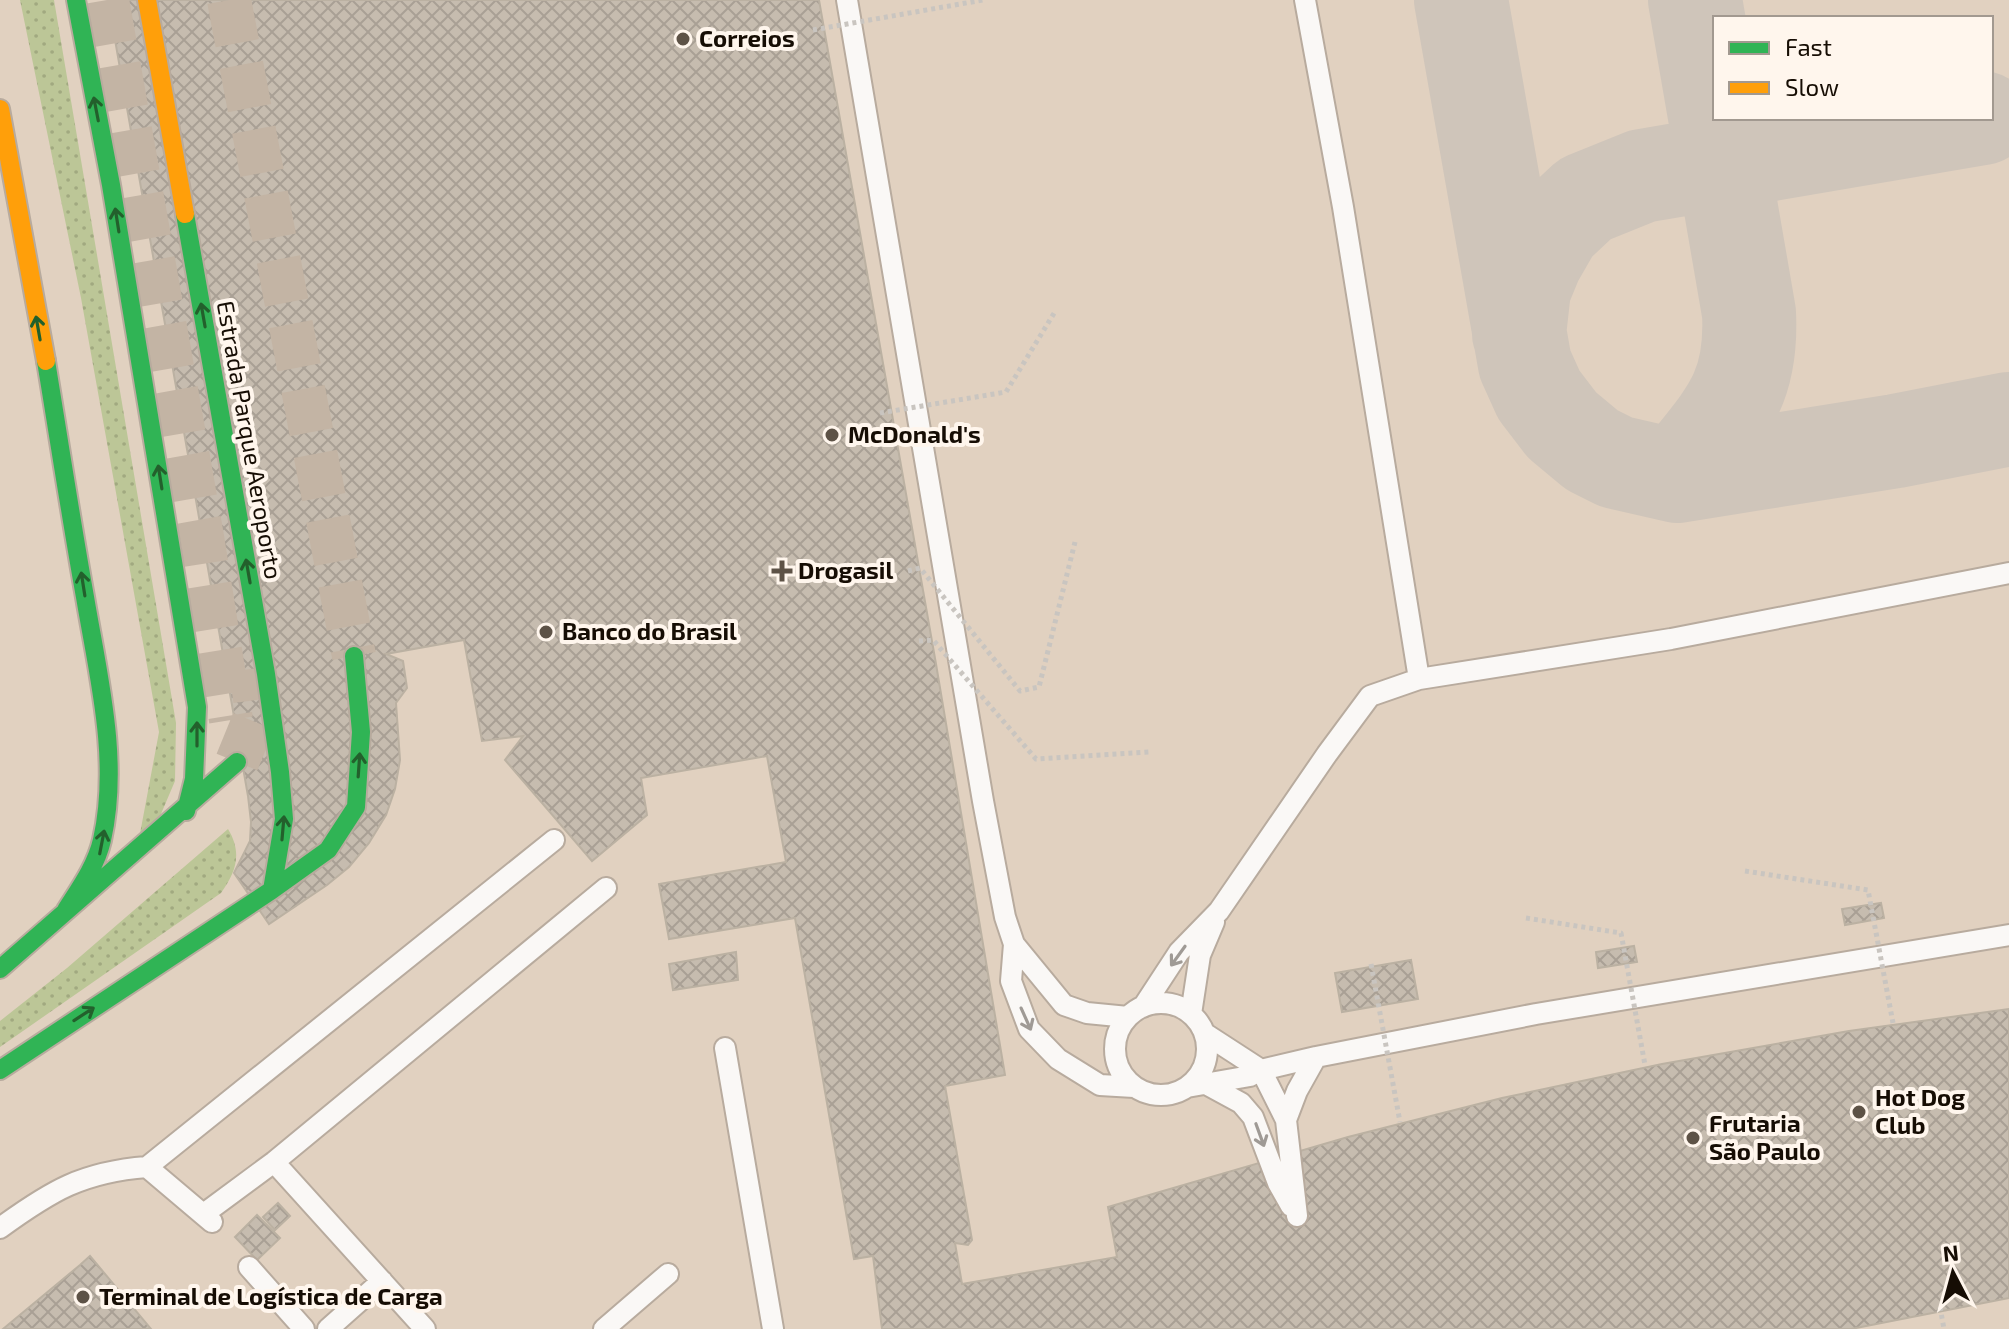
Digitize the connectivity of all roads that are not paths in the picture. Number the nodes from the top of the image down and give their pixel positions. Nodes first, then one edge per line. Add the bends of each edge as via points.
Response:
1 (76, 0) edge
2 (147, 0) edge
3 (847, 0) edge
4 (1305, 0) edge
5 (0, 109) edge
6 (10, 163) junction
7 (0, 183) edge
8 (2009, 573) edge
9 (354, 656) tunnel mouth
10 (1419, 679) junction
11 (237, 762) tunnel mouth
12 (186, 811) junction
13 (554, 840) dead end
14 (606, 888) dead end
15 (272, 890) junction
16 (66, 910) junction
17 (1219, 911) junction
18 (2009, 935) edge
19 (1014, 944) junction
20 (0, 969) edge
21 (1135, 1012) junction
22 (1191, 1014) junction
23 (1204, 1033) junction
24 (725, 1048) dead end
25 (1316, 1057) junction
26 (0, 1070) edge
27 (1261, 1070) junction
28 (1197, 1085) junction
29 (1134, 1087) junction
30 (1286, 1120) junction
31 (274, 1162) junction
32 (147, 1167) junction
33 (0, 1228) edge
34 (249, 1267) dead end
35 (668, 1274) dead end
36 (382, 1281) junction
37 (304, 1329) edge
38 (328, 1329) edge
39 (425, 1329) edge
40 (604, 1329) edge
41 (773, 1329) edge

12 -> 1 street via 194,779 197,707
15 -> 2 street, Estrada Parque Aeroporto via 284,819 280,772
3 - 19 lane via 983,801
4 - 10 lane
5 - 6 street
6 - 7 lane
16 -> 6 street via 98,860 106,821 105,729
8 - 10 lane via 1671,639
15 -> 9 street via 328,850 356,807 361,732
10 - 17 lane via 1370,696
11 - 12 street
12 - 16 street
13 - 32 lane
14 - 31 lane
26 -> 15 street
16 - 20 street
17 -> 21 lane via 1179,952
17 - 22 lane via 1200,955
18 - 25 lane
19 - 21 lane via 1064,1005 1087,1013
19 -> 29 lane via 1011,981 1029,1029 1058,1059 1100,1085
21 - 22 lane via 1167,1004
21 - 29 lane via 1118,1032 1115,1049 1118,1066
22 - 23 lane
23 - 27 lane
23 - 28 lane via 1205,1063
24 - 41 lane
25 - 27 lane
25 - 30 lane
27 - 28 lane
27 - 30 lane
28 - 29 lane via 1160,1095
28 -> 30 lane via 1241,1103 1253,1117 1297,1216
31 - 32 lane via 208,1218
31 - 36 lane
32 - 33 lane via 77,1180
34 - 37 lane
35 - 40 lane
36 - 38 lane
36 - 39 lane

